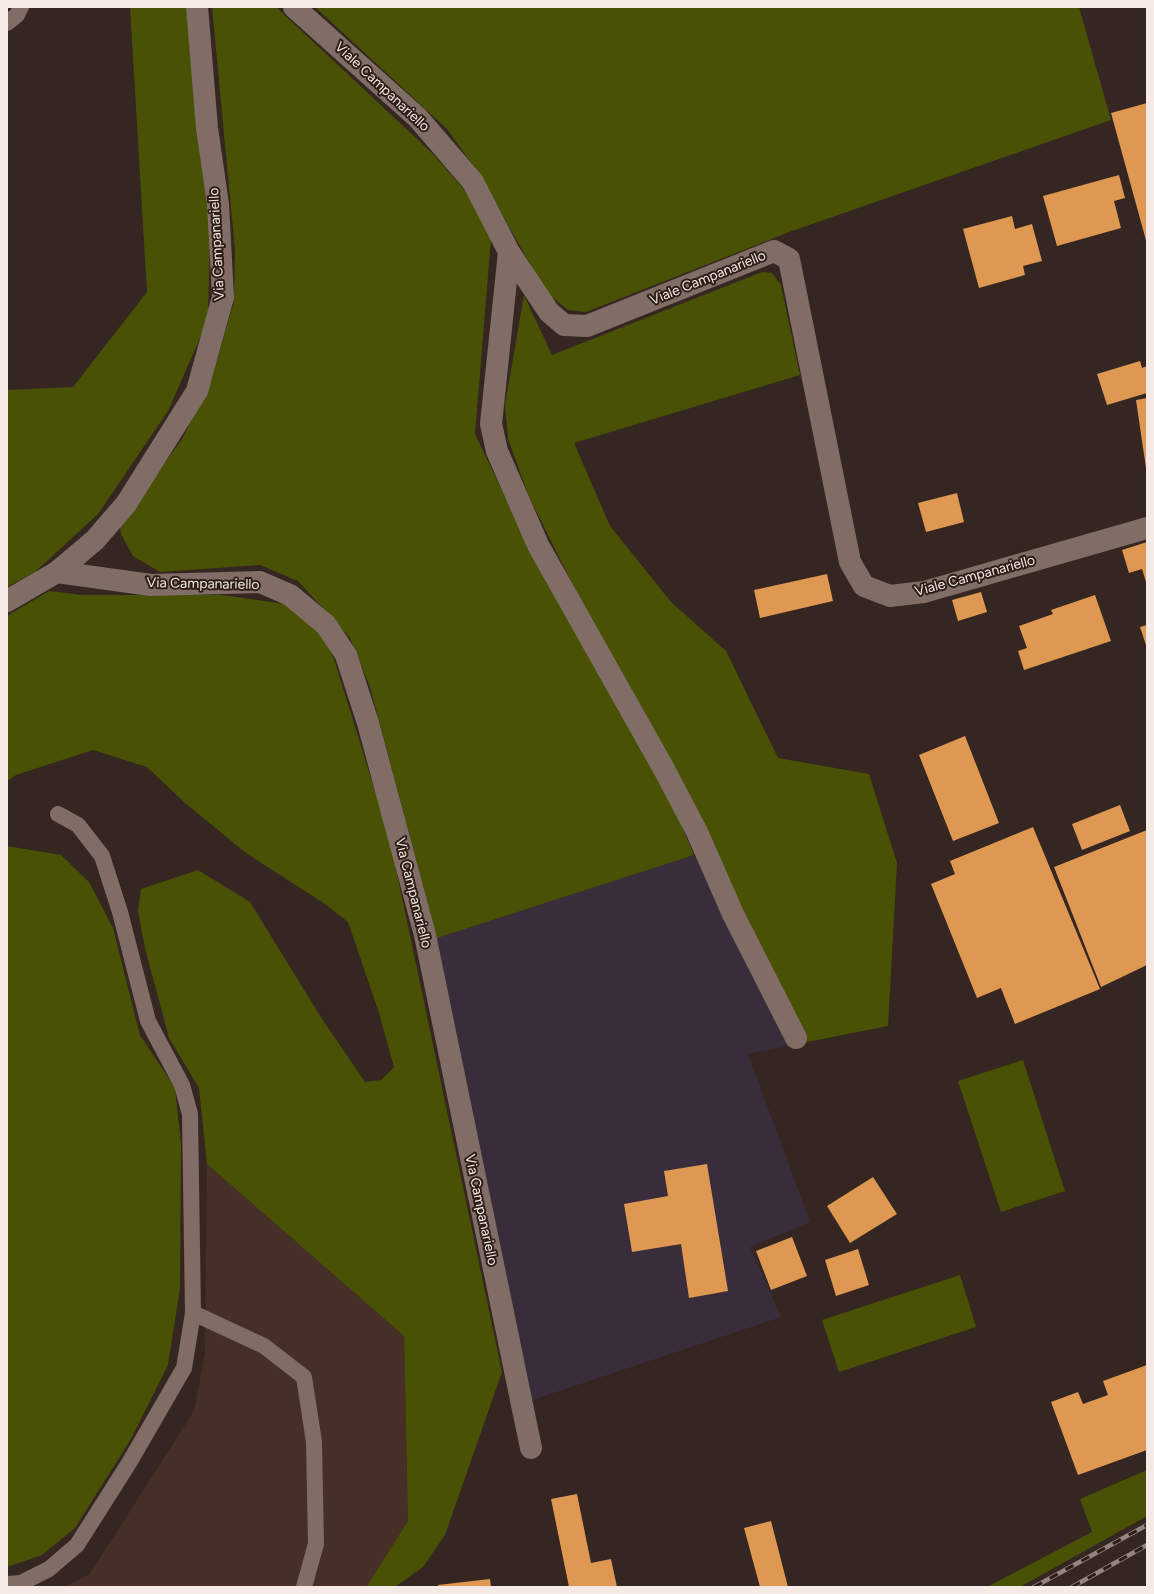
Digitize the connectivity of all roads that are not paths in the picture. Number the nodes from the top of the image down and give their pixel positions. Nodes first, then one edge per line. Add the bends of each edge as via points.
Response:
1 (21, 7) edge
2 (197, 7) edge
3 (294, 7) edge
4 (7, 23) edge
5 (509, 252) junction
6 (1147, 528) edge
7 (57, 572) junction
8 (7, 601) edge
9 (58, 814) dead end
10 (796, 1038) dead end
11 (193, 1313) junction
12 (531, 1448) dead end
13 (7, 1584) edge
14 (304, 1587) edge

1 - 4 lane via 17,15
2 - 7 street, Via Campanariello via 207,128 218,204 223,297 197,391 126,504 95,540
3 - 5 street, Viale Campanariello via 418,118 473,182
5 - 6 street, Viale Campanariello via 549,312 564,325 587,326 774,251 789,259 850,562 864,586 890,596 924,592
5 - 10 street via 491,424 497,451 538,546 697,832 733,914
7 - 8 street, Via Campanariello
7 - 12 street, Via Campanariello via 151,585 260,582 290,595 326,625 346,655 368,723 425,935
9 - 11 lane via 78,825 102,856 120,912 148,1021 182,1085 190,1114
11 - 13 lane via 184,1368 77,1546 49,1569 21,1583
11 - 14 lane via 264,1346 304,1377 314,1442 316,1544

